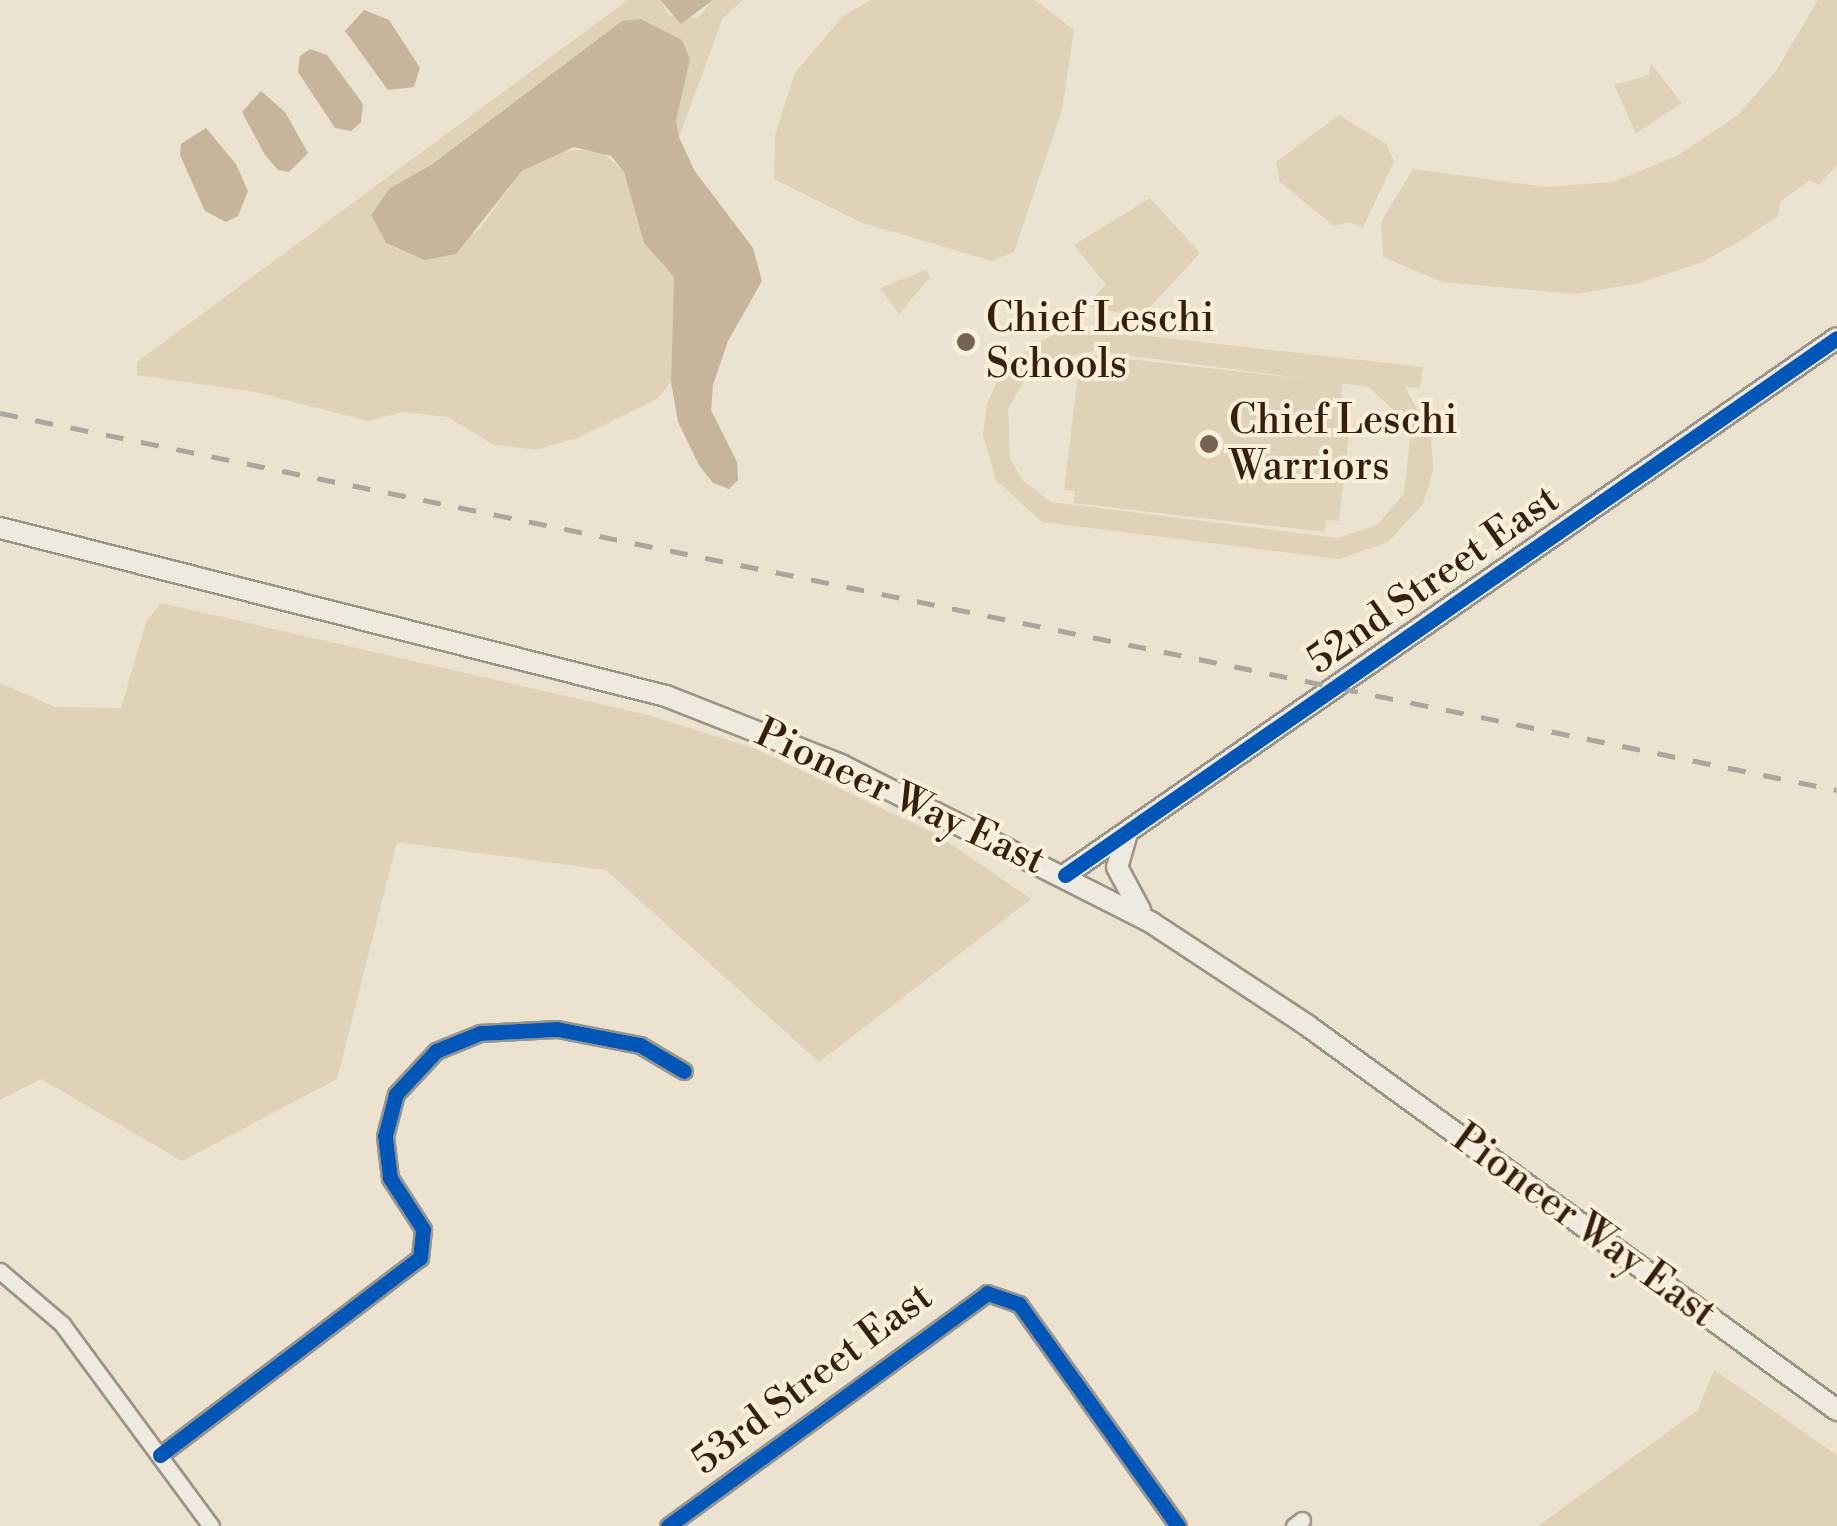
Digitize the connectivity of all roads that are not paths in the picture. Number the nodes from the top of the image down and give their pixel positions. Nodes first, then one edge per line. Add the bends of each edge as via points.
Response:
1 (1837, 338) edge
2 (0, 528) edge
3 (1132, 827) junction
4 (1066, 875) junction
5 (1152, 922) junction
6 (684, 1071) dead end
7 (0, 1270) edge
8 (1837, 1410) edge
9 (160, 1455) junction
10 (211, 1526) edge
11 (668, 1526) edge
12 (1178, 1526) edge

1 - 3 main road, 52nd Street East
2 - 4 main road, Pioneer Way East via 712,711 841,764
3 - 4 main road, 52nd Street East
3 - 5 main road via 1118,854 1118,874
4 - 5 main road, Pioneer Way East
5 - 8 main road, Pioneer Way East via 1308,1026
6 - 9 street via 640,1045 557,1029 480,1033 436,1051 396,1094 385,1136 390,1178 423,1228 420,1258
7 - 9 street via 50,1310
9 - 10 street
11 - 12 street, 53rd Street East via 977,1297 998,1294 1019,1304

